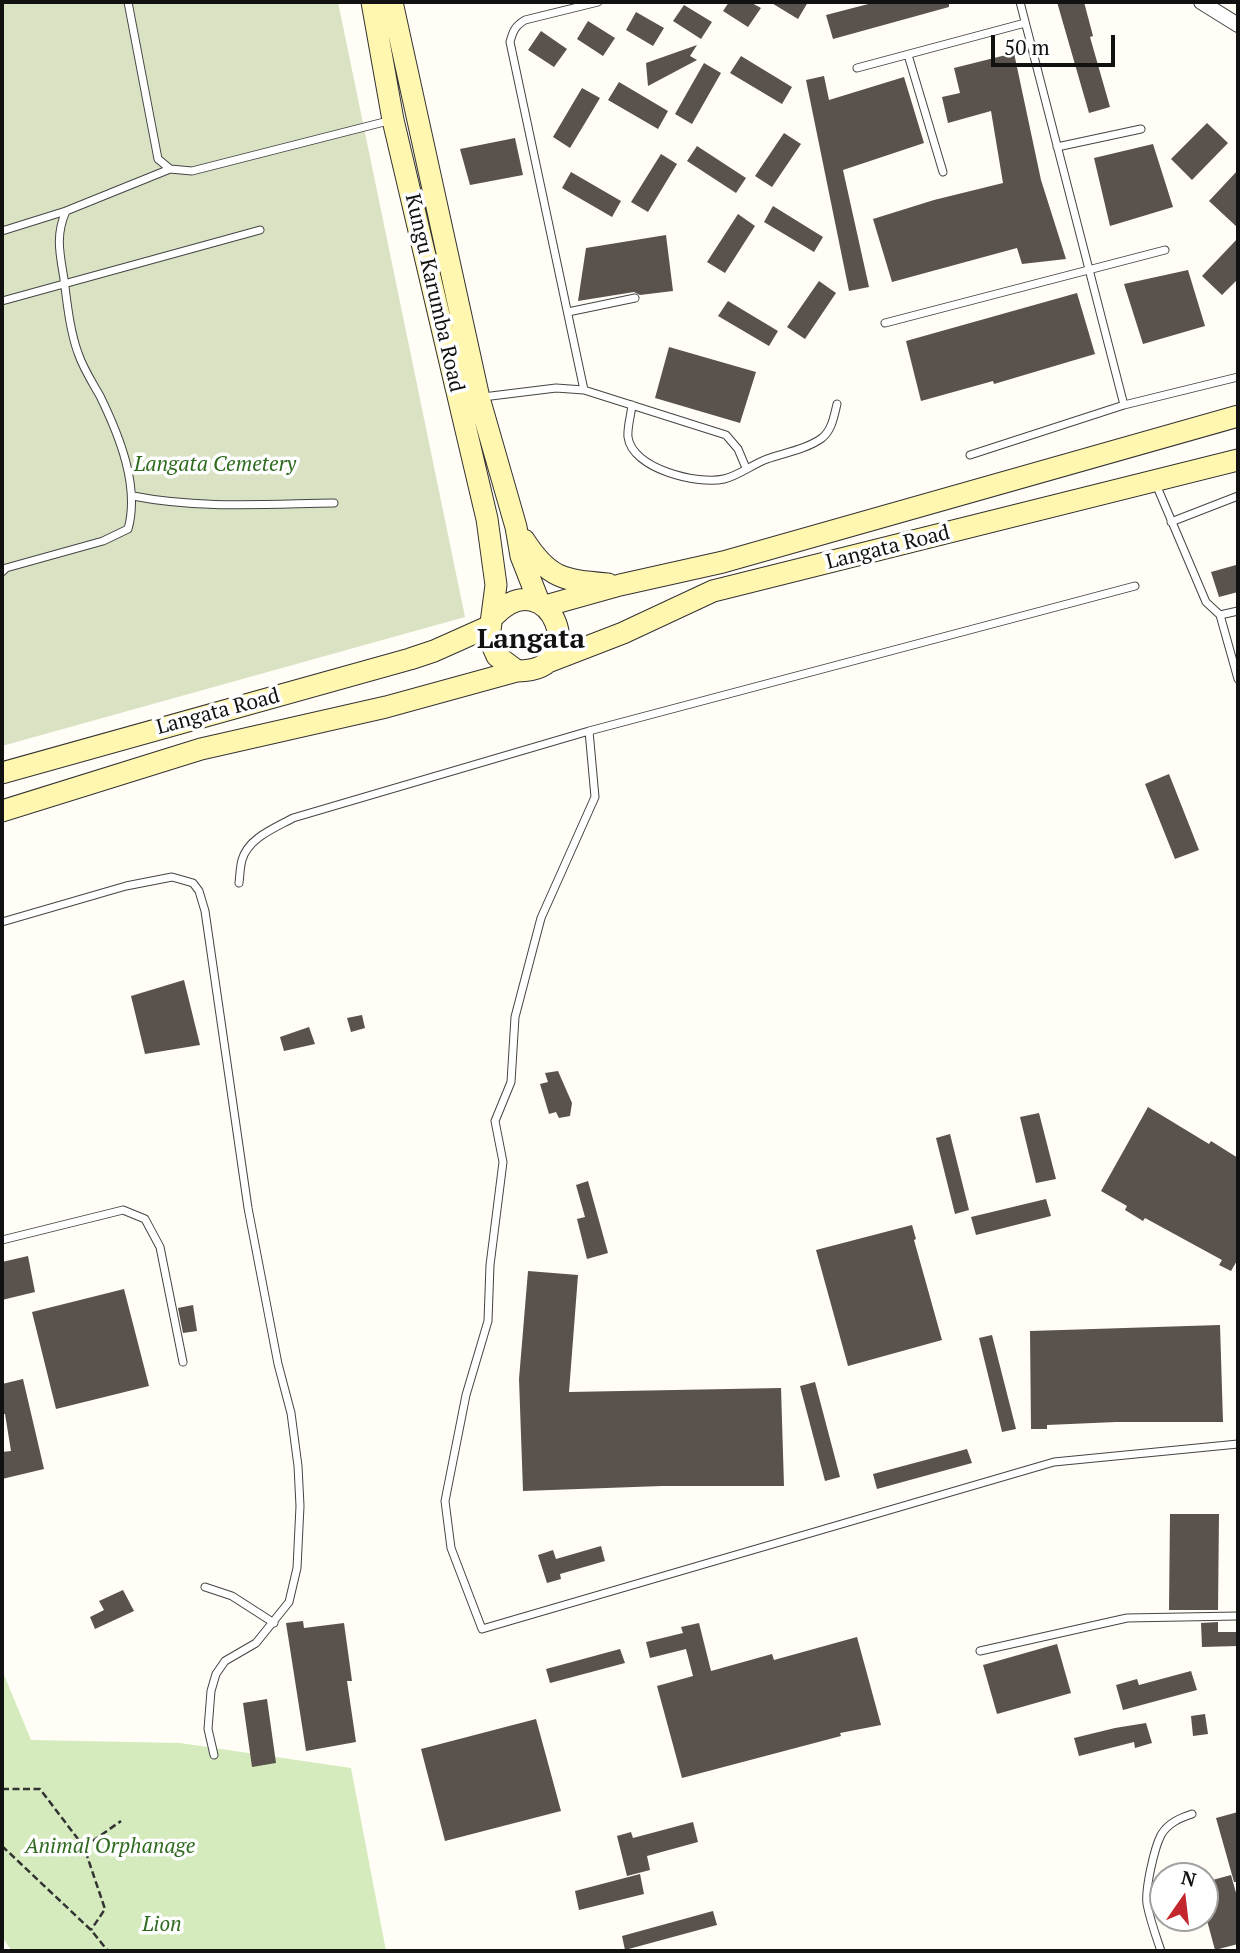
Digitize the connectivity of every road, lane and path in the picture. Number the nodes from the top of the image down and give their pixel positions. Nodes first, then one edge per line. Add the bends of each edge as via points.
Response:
1 (128, 2) edge
2 (372, 2) edge
3 (392, 2) edge
4 (598, 2) edge
5 (1020, 2) edge
6 (1201, 2) edge
7 (1025, 23) junction
8 (1238, 26) edge
9 (908, 55) junction
10 (857, 68) dead end
11 (393, 120) junction
12 (1140, 129) dead end
13 (1057, 147) junction
14 (170, 169) junction
15 (943, 172) dead end
16 (66, 211) junction
17 (260, 230) dead end
18 (2, 231) edge
19 (1165, 250) dead end
20 (1088, 270) junction
21 (64, 284) junction
22 (635, 298) dead end
23 (2, 301) edge
24 (568, 312) junction
25 (885, 323) dead end
26 (1238, 377) edge
27 (584, 390) junction
28 (479, 398) junction
29 (837, 404) dead end
30 (632, 405) junction
31 (1124, 405) junction
32 (1234, 419) edge
33 (970, 455) dead end
34 (1238, 460) edge
35 (746, 468) junction
36 (1154, 481) junction
37 (133, 496) junction
38 (1238, 496) edge
39 (334, 503) dead end
40 (1171, 522) junction
41 (516, 527) junction
42 (2, 572) edge
43 (620, 585) junction
44 (1135, 586) dead end
45 (542, 604) junction
46 (1238, 611) edge
47 (1220, 615) junction
48 (492, 621) junction
49 (548, 662) junction
50 (517, 671) junction
51 (1238, 679) edge
52 (589, 731) junction
53 (2, 773) edge
54 (2, 811) edge
55 (239, 883) dead end
56 (2, 922) edge
57 (2, 1240) edge
58 (183, 1362) dead end
59 (1238, 1444) edge
60 (205, 1587) dead end
61 (1238, 1616) edge
62 (274, 1623) junction
63 (980, 1651) dead end
64 (214, 1755) dead end
65 (2, 1789) edge
66 (1192, 1814) dead end
67 (121, 1821) dead end
68 (2, 1846) edge
69 (84, 1847) junction
70 (91, 1930) junction
71 (108, 1951) edge
72 (1161, 1951) edge

1 - 14 lane via 158,159
2 - 11 main road, Kungu Karumba Road
3 - 28 main road
4 - 24 lane via 525,20 513,31 510,42
5 - 7 lane
6 - 8 street
7 - 9 lane
7 - 13 lane
9 - 10 lane
9 - 15 lane
11 - 14 lane via 192,171
11 - 48 main road, Kungu Karumba Road via 487,519 496,585
12 - 13 lane
13 - 20 lane
14 - 16 lane
16 - 18 lane
16 - 21 lane via 59,228
17 - 21 lane
19 - 20 lane
20 - 25 lane
20 - 31 lane
21 - 23 lane
21 - 37 lane via 78,353 109,415
22 - 24 lane
24 - 27 lane
26 - 31 lane
27 - 28 lane via 556,388
27 - 30 lane
28 - 41 main road
29 - 35 lane via 822,438
30 - 35 lane via 726,435
30 - 35 lane via 628,439 640,457 656,468 690,479 724,479
31 - 33 lane
32 - 43 main road, Langata Road via 723,562
34 - 36 main road, Langata Road
36 - 40 lane
36 - 49 main road, Langata Road via 713,591
37 - 39 lane via 202,505
37 - 42 lane via 128,529
38 - 40 lane
40 - 47 lane via 1206,602
41 - 43 main road via 539,562 560,576
41 - 45 main road via 521,556
43 - 45 main road
44 - 52 lane
45 - 48 main road via 515,601 503,606
45 - 49 main road via 554,616 559,640
46 - 47 lane
47 - 51 lane
48 - 50 main road via 489,638 497,656
48 - 53 main road, Langata Road via 434,651
49 - 50 main road via 535,670
50 - 54 main road, Langata Road via 386,707 201,749
52 - 55 lane via 293,818 250,846 242,858
52 - 59 lane via 595,797 541,918 515,1017 511,1082 495,1121 503,1162 488,1321 466,1395 444,1501 451,1548 481,1629 1054,1462
56 - 62 lane via 158,878 180,878 199,891 248,1208 298,1466 297,1568 289,1602
57 - 58 lane via 123,1210 145,1219 159,1247
60 - 62 lane via 232,1596
61 - 63 lane via 1127,1618
62 - 64 lane via 256,1643 225,1661 216,1674 208,1729
65 - 69 path via 40,1789
66 - 72 lane via 1167,1827 1156,1852 1147,1894
67 - 69 path
68 - 70 path
69 - 70 path via 105,1909
70 - 71 path

